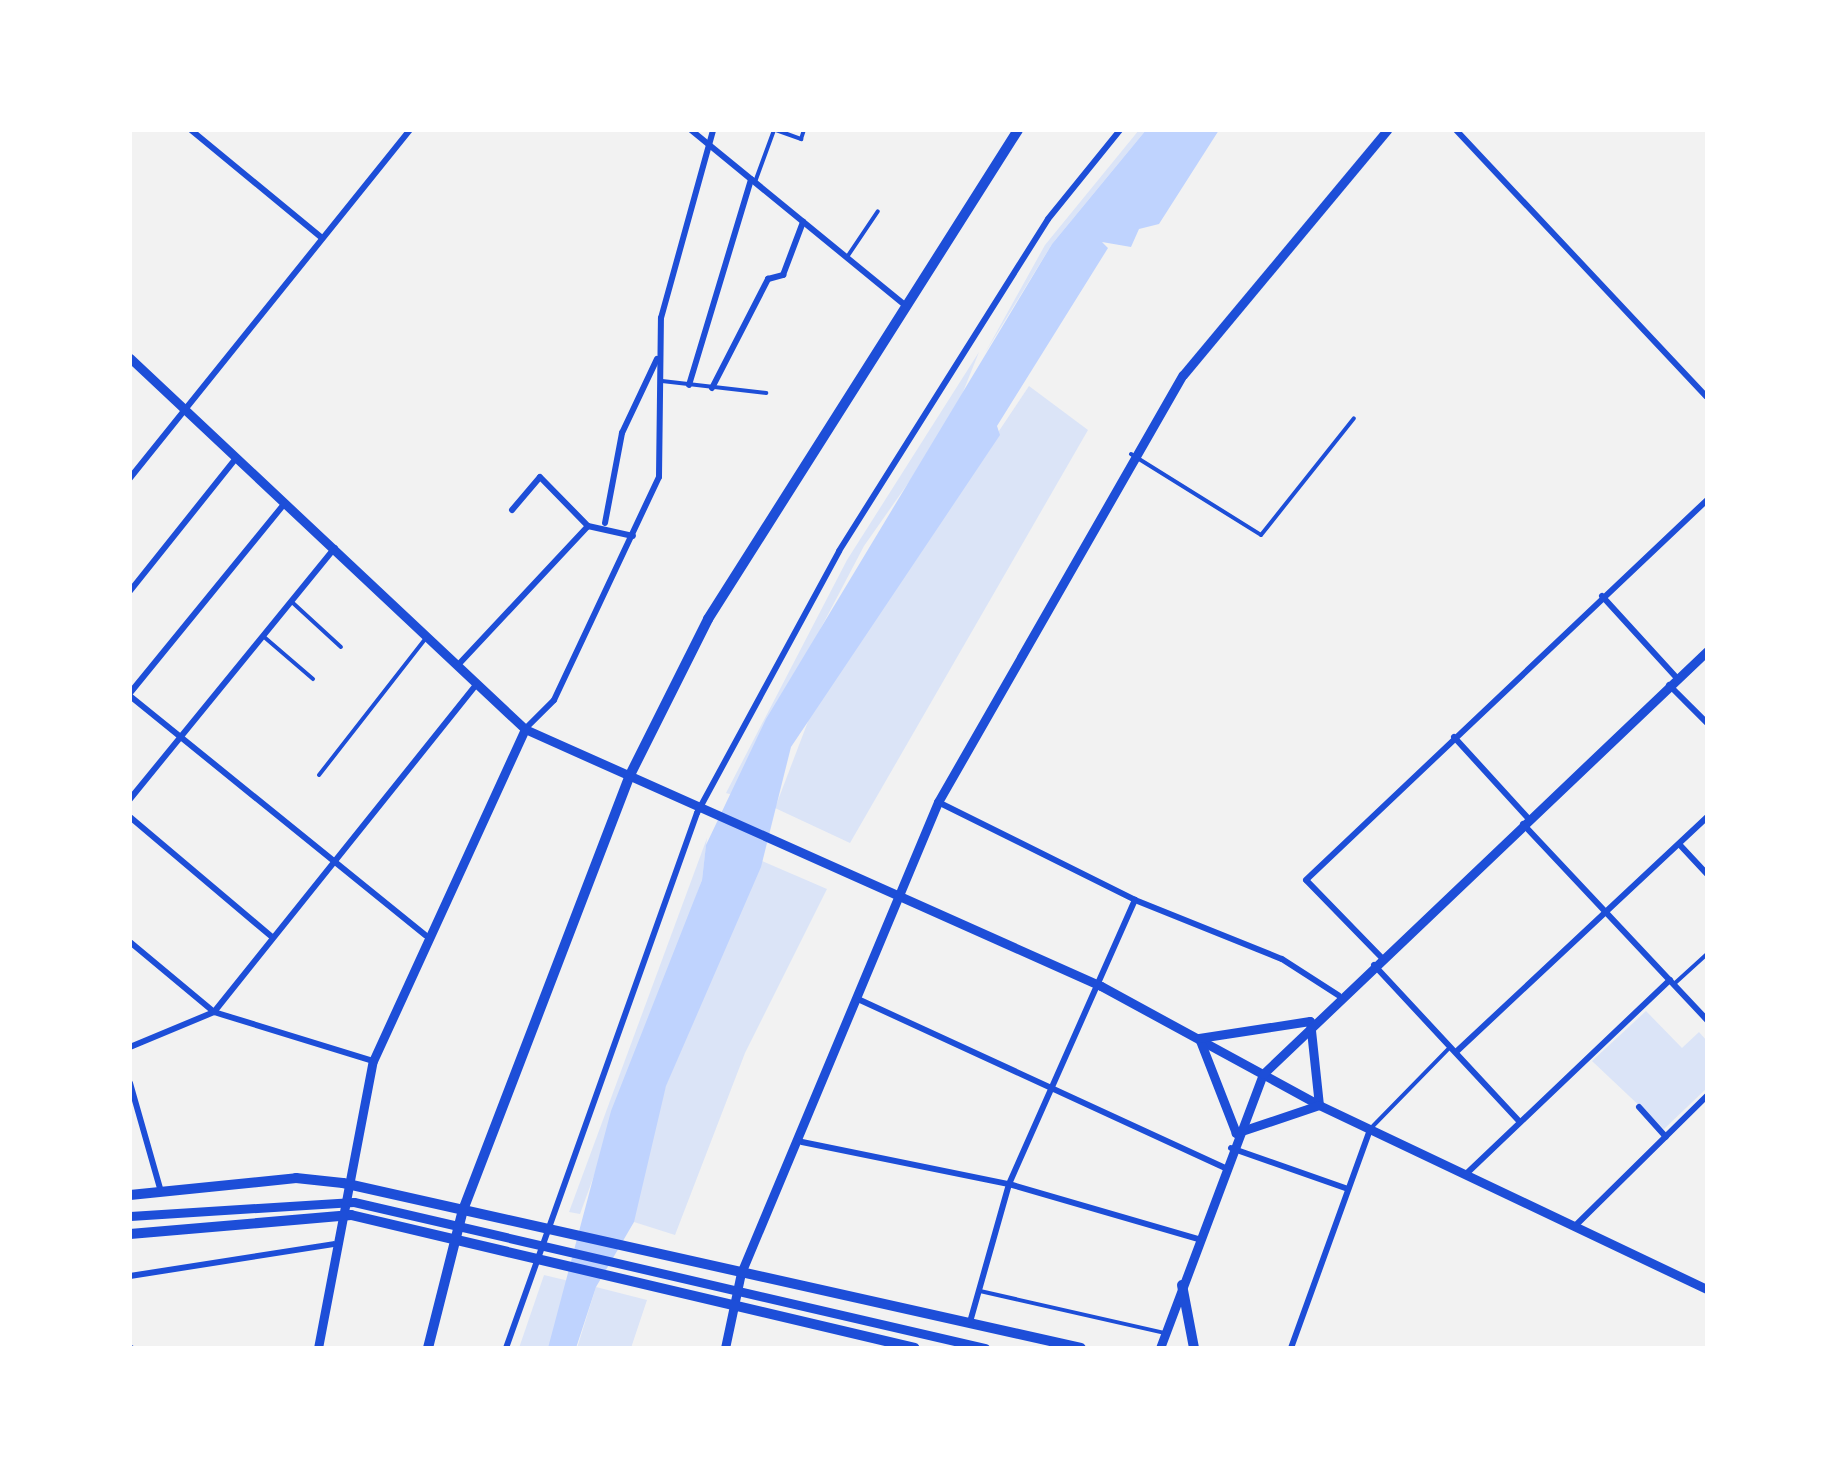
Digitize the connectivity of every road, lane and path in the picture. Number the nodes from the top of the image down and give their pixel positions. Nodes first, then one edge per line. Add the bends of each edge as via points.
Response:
1 (191, 130) edge
2 (410, 130) edge
3 (690, 130) edge
4 (713, 130) edge
5 (775, 130) edge
6 (804, 130) edge
7 (1018, 130) edge
8 (1120, 130) edge
9 (1387, 130) edge
10 (1456, 130) edge
11 (708, 144) junction
12 (753, 181) junction
13 (878, 211) dead end
14 (803, 222) junction
15 (322, 238) junction
16 (847, 258) junction
17 (902, 303) junction
18 (130, 358) edge
19 (658, 358) junction
20 (660, 381) junction
21 (689, 385) junction
22 (712, 388) junction
23 (766, 393) dead end
24 (1707, 397) edge
25 (182, 409) junction
26 (1354, 418) dead end
27 (1131, 454) junction
28 (236, 458) junction
29 (130, 478) edge
30 (1707, 500) edge
31 (286, 502) junction
32 (512, 510) dead end
33 (604, 523) junction
34 (588, 526) junction
35 (634, 536) junction
36 (336, 547) junction
37 (130, 590) edge
38 (1602, 596) junction
39 (290, 600) junction
40 (262, 635) junction
41 (428, 636) junction
42 (341, 647) dead end
43 (1707, 651) edge
44 (458, 665) junction
45 (312, 679) dead end
46 (1674, 682) junction
47 (477, 684) junction
48 (130, 694) edge
49 (1707, 723) edge
50 (525, 729) junction
51 (180, 736) junction
52 (1454, 737) junction
53 (319, 775) dead end
54 (629, 776) junction
55 (130, 799) edge
56 (938, 802) junction
57 (130, 817) edge
58 (1707, 817) edge
59 (1525, 821) junction
60 (1679, 844) junction
61 (334, 862) junction
62 (1707, 874) edge
63 (903, 894) junction
64 (1135, 900) junction
65 (1605, 910) junction
66 (424, 935) junction
67 (272, 937) junction
68 (130, 942) edge
69 (1707, 954) edge
70 (1377, 961) junction
71 (1672, 982) junction
72 (1101, 986) junction
73 (1338, 996) junction
74 (860, 1000) junction
75 (214, 1012) junction
76 (1707, 1020) edge
77 (1310, 1021) junction
78 (1199, 1038) junction
79 (130, 1046) edge
80 (1454, 1049) junction
81 (373, 1061) junction
82 (1263, 1074) junction
83 (130, 1083) edge
84 (1050, 1088) junction
85 (1707, 1096) edge
86 (1319, 1105) junction
87 (1639, 1107) dead end
88 (1520, 1122) junction
89 (1370, 1130) junction
90 (1236, 1133) junction
91 (1666, 1137) junction
92 (802, 1142) junction
93 (1231, 1148) junction
94 (1225, 1168) junction
95 (1464, 1176) junction
96 (343, 1183) junction
97 (1009, 1184) junction
98 (1348, 1189) junction
99 (160, 1192) junction
100 (130, 1195) edge
101 (462, 1210) junction
102 (130, 1216) edge
103 (338, 1216) junction
104 (1573, 1228) junction
105 (130, 1234) edge
106 (1202, 1240) junction
107 (456, 1242) junction
108 (334, 1244) junction
109 (741, 1273) junction
110 (130, 1276) edge
111 (1182, 1285) junction
112 (1707, 1289) edge
113 (979, 1290) junction
114 (734, 1309) junction
115 (970, 1322) junction
116 (1165, 1333) junction
117 (318, 1348) edge
118 (428, 1348) edge
119 (506, 1348) edge
120 (725, 1348) edge
121 (915, 1348) edge
122 (985, 1348) edge
123 (1081, 1348) edge
124 (1160, 1348) edge
125 (1194, 1348) edge
126 (1291, 1348) edge

1 - 15 street
2 - 15 street
3 - 11 street
4 - 11 street
5 - 6 lane via 801,138
5 - 12 lane
7 - 17 main road
8 - 119 street via 1048,219 839,551 697,813
9 - 27 street via 1183,375
10 - 24 street
11 - 12 street
11 - 19 street
12 - 14 street
12 - 21 street
13 - 16 lane
14 - 16 street
14 - 22 street via 783,275 768,279
15 - 25 street
16 - 17 street
17 - 54 main road via 708,619
18 - 25 street
19 - 20 street
19 - 33 street via 622,433
20 - 21 lane
20 - 35 street via 659,477
21 - 22 lane
22 - 23 lane
25 - 28 street
25 - 29 street
26 - 27 lane via 1261,536
27 - 56 street
28 - 31 street
28 - 37 street
30 - 38 street
31 - 36 street
31 - 48 street
32 - 34 street via 540,477
33 - 34 street
33 - 35 street
34 - 44 street
35 - 50 street via 554,700
36 - 39 street
36 - 41 street
38 - 46 street
38 - 52 street
39 - 40 street
39 - 42 lane
40 - 45 lane
40 - 51 street
41 - 44 street
41 - 53 lane
43 - 46 street
44 - 47 street
46 - 49 street
46 - 59 street
47 - 50 street
47 - 61 street
48 - 51 street
50 - 54 street
50 - 66 street
51 - 55 street
51 - 61 street
52 - 59 street
52 - 70 street via 1306,880
54 - 63 street
54 - 101 main road
56 - 63 street
56 - 64 street
57 - 67 street
58 - 60 street
59 - 65 street
59 - 70 street
60 - 62 street
60 - 65 street
61 - 66 street
61 - 67 street
63 - 72 street
63 - 74 street
64 - 72 street
64 - 73 street via 1282,959
65 - 71 street
65 - 80 street
66 - 81 street
67 - 75 street
68 - 75 street
69 - 71 lane
70 - 73 street
70 - 80 street
71 - 76 street
71 - 88 street
72 - 78 street
72 - 84 street
73 - 77 street
74 - 84 street
74 - 92 street
75 - 79 street
75 - 81 street
77 - 78 street
77 - 82 street
77 - 86 street
78 - 82 street
78 - 90 street
80 - 88 street
80 - 89 lane
81 - 96 street
82 - 86 street
82 - 90 street
83 - 99 street
84 - 94 street
84 - 97 street
85 - 91 street
86 - 89 street
86 - 90 street
87 - 91 street
88 - 95 street
89 - 95 street
89 - 98 street
90 - 93 street
91 - 104 street
92 - 97 street
92 - 109 street
93 - 94 street
93 - 98 street
94 - 106 street
95 - 104 street
96 - 99 main road via 296,1178
96 - 101 main road
96 - 103 street
97 - 106 street
97 - 113 street
98 - 126 street
99 - 100 main road
101 - 107 main road
101 - 109 main road
102 - 122 street via 354,1202
103 - 105 main road
103 - 107 main road
103 - 108 street
104 - 112 street
106 - 111 street
107 - 114 main road
107 - 118 main road
108 - 110 street
108 - 117 street
109 - 114 street
109 - 115 main road
111 - 116 street
111 - 125 main road
113 - 115 street
113 - 116 lane
114 - 120 street
114 - 121 main road
115 - 123 main road
116 - 124 street

